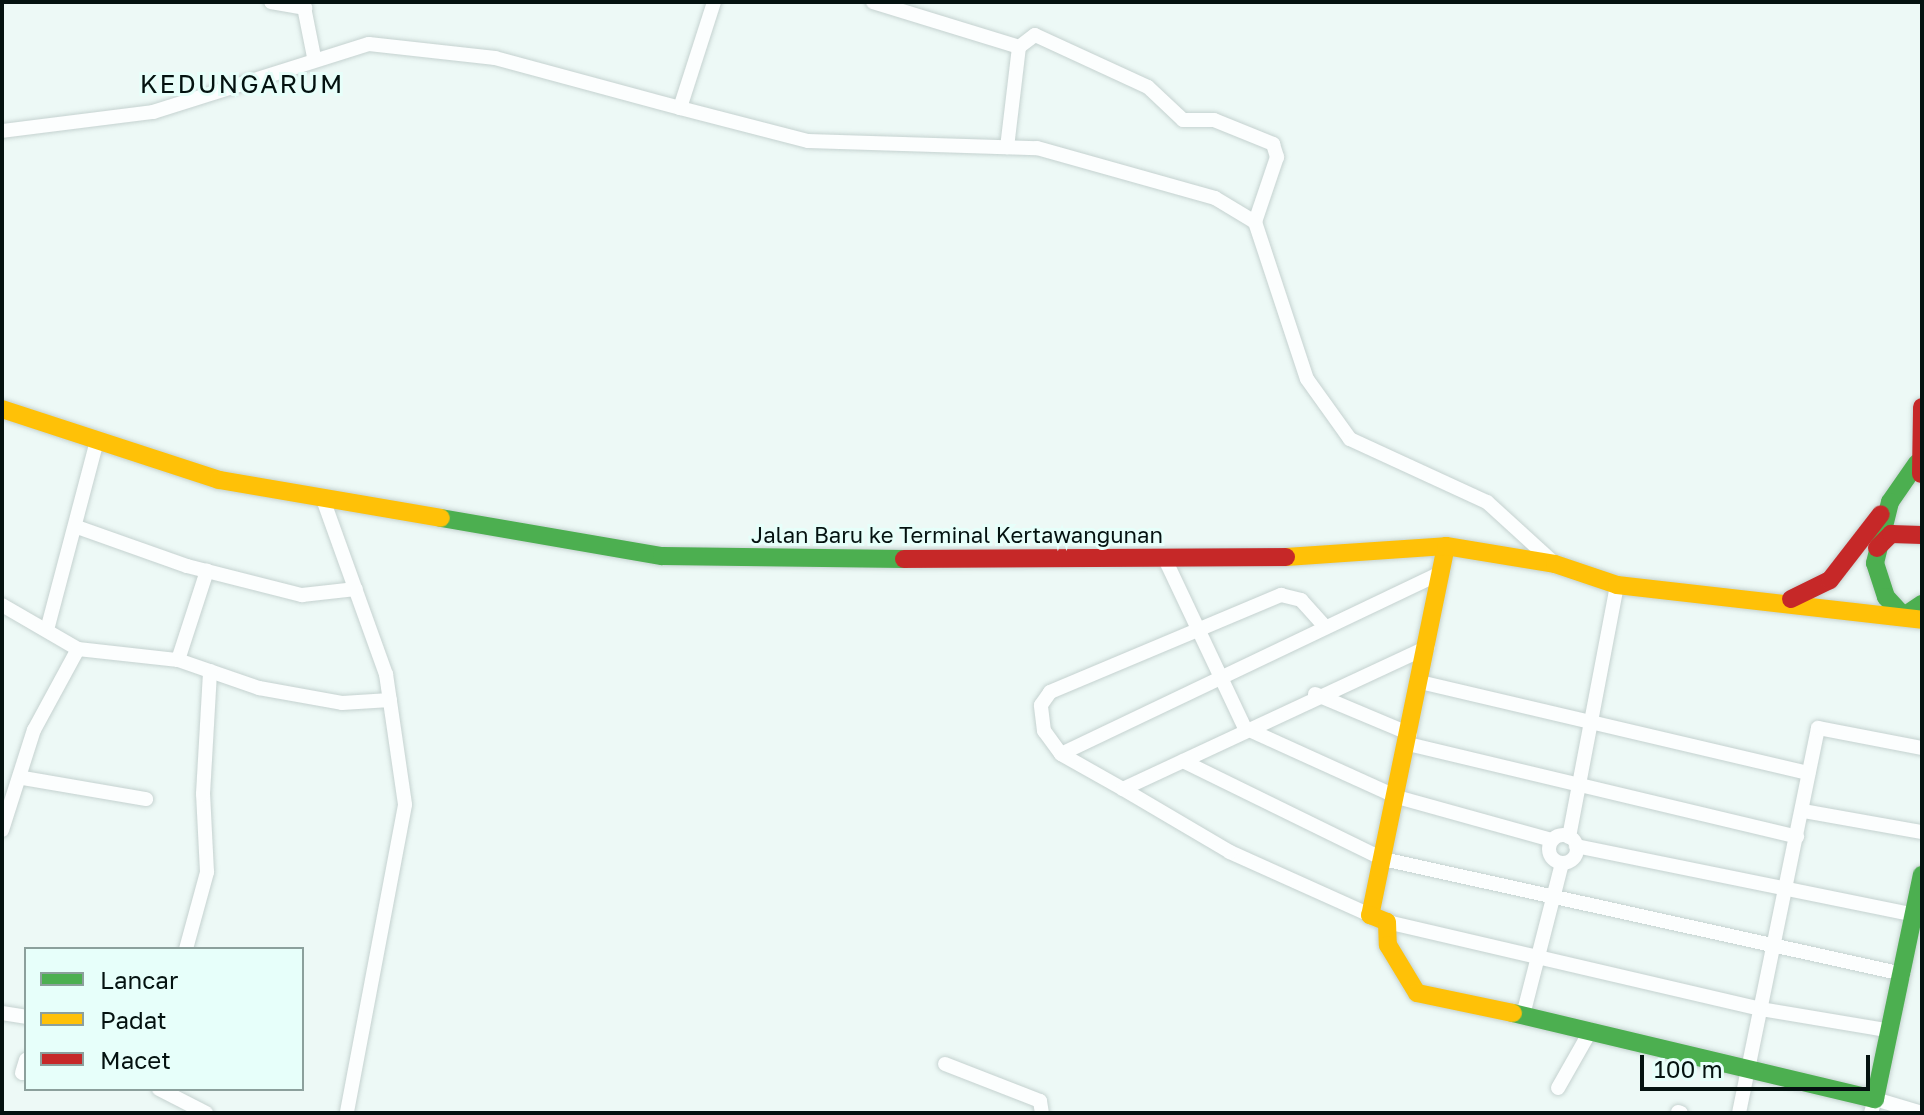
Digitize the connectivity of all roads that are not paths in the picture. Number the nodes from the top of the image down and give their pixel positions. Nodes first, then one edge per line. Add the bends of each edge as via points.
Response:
1 (271, 2) edge
2 (714, 2) edge
3 (873, 2) edge
4 (304, 5) edge
5 (1019, 47) junction
6 (314, 57) junction
7 (680, 108) junction
8 (2, 131) edge
9 (1007, 147) junction
10 (1255, 222) junction
11 (1922, 407) edge
12 (2, 409) edge
13 (96, 445) junction
14 (1920, 470) edge
15 (324, 502) junction
16 (1890, 502) junction
17 (77, 527) junction
18 (1922, 535) edge
19 (1446, 546) junction
20 (1877, 548) junction
21 (1165, 559) junction
22 (1555, 564) junction
23 (207, 571) junction
24 (1442, 572) junction
25 (1617, 585) junction
26 (356, 589) junction
27 (1779, 602) junction
28 (1922, 604) edge
29 (2, 605) edge
30 (1913, 618) edge
31 (1197, 626) junction
32 (1325, 627) junction
33 (47, 630) junction
34 (1428, 647) junction
35 (78, 649) junction
36 (178, 660) junction
37 (210, 671) junction
38 (1218, 677) junction
39 (1420, 682) junction
40 (1315, 694) junction
41 (390, 700) junction
42 (1588, 724) junction
43 (1245, 728) junction
44 (1409, 739) junction
45 (1922, 748) edge
46 (1061, 754) junction
47 (1183, 761) junction
48 (1808, 773) junction
49 (23, 778) junction
50 (1576, 785) junction
51 (1123, 789) junction
52 (1397, 797) junction
53 (146, 799) dead end
54 (1804, 811) junction
55 (2, 827) edge
56 (1922, 832) edge
57 (1797, 837) junction
58 (1552, 840) junction
59 (1573, 841) junction
60 (1383, 859) junction
61 (1562, 863) junction
62 (1922, 875) edge
63 (1787, 889) junction
64 (1551, 901) junction
65 (1914, 915) junction
66 (1379, 919) junction
67 (187, 947) edge
68 (1770, 947) junction
69 (1535, 957) junction
70 (1903, 974) junction
71 (1761, 1009) junction
72 (2, 1013) edge
73 (1523, 1015) junction
74 (24, 1017) edge
75 (1591, 1030) junction
76 (1887, 1030) junction
77 (945, 1064) dead end
78 (1748, 1065) junction
79 (1558, 1088) dead end
80 (163, 1091) edge
81 (1873, 1106) edge
82 (206, 1113) edge
83 (347, 1113) edge
84 (1042, 1113) edge
85 (1739, 1113) edge
86 (1922, 1113) edge

1 - 4 street
2 - 7 street
3 - 5 street
4 - 6 street
5 - 9 street
5 - 10 street via 1035,35 1148,87 1183,120 1214,120 1273,144 1277,157
6 - 7 street via 369,44 495,58
6 - 8 street via 153,112
7 - 9 street via 808,141
9 - 10 street via 1037,148 1215,198
10 - 22 street via 1307,379 1327,414 1350,439 1487,502
11 - 14 main road
12 - 13 main road, Jalan Baru ke Terminal Kertawangunan
13 - 15 main road, Jalan Baru ke Terminal Kertawangunan
13 - 17 street
14 - 16 main road
15 - 21 main road, Jalan Baru ke Terminal Kertawangunan via 662,556
15 - 26 street
16 - 20 main road
16 - 27 main road via 1830,580
17 - 23 street
17 - 33 street
18 - 20 main road via 1891,534
19 - 21 main road, Jalan Baru ke Terminal Kertawangunan via 1331,558
19 - 22 main road, Jalan Baru ke Terminal Kertawangunan
19 - 24 main road
20 - 30 main road via 1878,580
21 - 31 street
22 - 25 main road, Jalan Baru ke Terminal Kertawangunan
23 - 26 street via 302,595
23 - 36 street
24 - 32 street
24 - 34 main road
25 - 27 main road, Jalan Baru ke Terminal Kertawangunan
25 - 42 street
26 - 41 street
27 - 30 main road, Jalan Baru ke Terminal Kertawangunan
28 - 30 main road
29 - 33 street
31 - 32 street via 1287,594
31 - 38 street
31 - 46 street via 1050,692 1040,718
32 - 38 street
33 - 35 street
34 - 39 main road
34 - 40 street
35 - 36 street
35 - 49 street via 34,730
36 - 37 street
37 - 41 street via 259,688 342,703
37 - 67 street via 207,872
38 - 43 street
38 - 46 street
39 - 42 street
39 - 44 main road
40 - 43 street
40 - 44 street
41 - 83 street via 404,818
42 - 48 street
42 - 50 street
43 - 47 street
43 - 52 street
44 - 50 street
44 - 52 main road
45 - 48 street via 1818,728
46 - 51 street
47 - 51 street
47 - 60 street
48 - 54 street
49 - 53 street
49 - 55 street
50 - 57 street
50 - 59 street
51 - 66 street via 1230,852
52 - 58 street
52 - 60 main road
54 - 56 street
54 - 57 street
57 - 63 street
58 - 59 street
58 - 61 street via 1551,857
59 - 61 street
59 - 63 street
60 - 64 street
60 - 66 main road
61 - 64 street
62 - 65 main road
63 - 65 street
63 - 68 street
64 - 68 street
64 - 69 street
65 - 70 main road
66 - 69 street
66 - 73 main road via 1417,993
68 - 70 street
68 - 71 street
69 - 71 street
69 - 73 street
70 - 76 main road
71 - 76 street
71 - 78 street
72 - 74 street
73 - 75 main road
75 - 78 main road
75 - 79 street
76 - 81 main road
77 - 84 street via 1040,1101
78 - 81 main road
78 - 85 street
80 - 82 street
81 - 86 street

